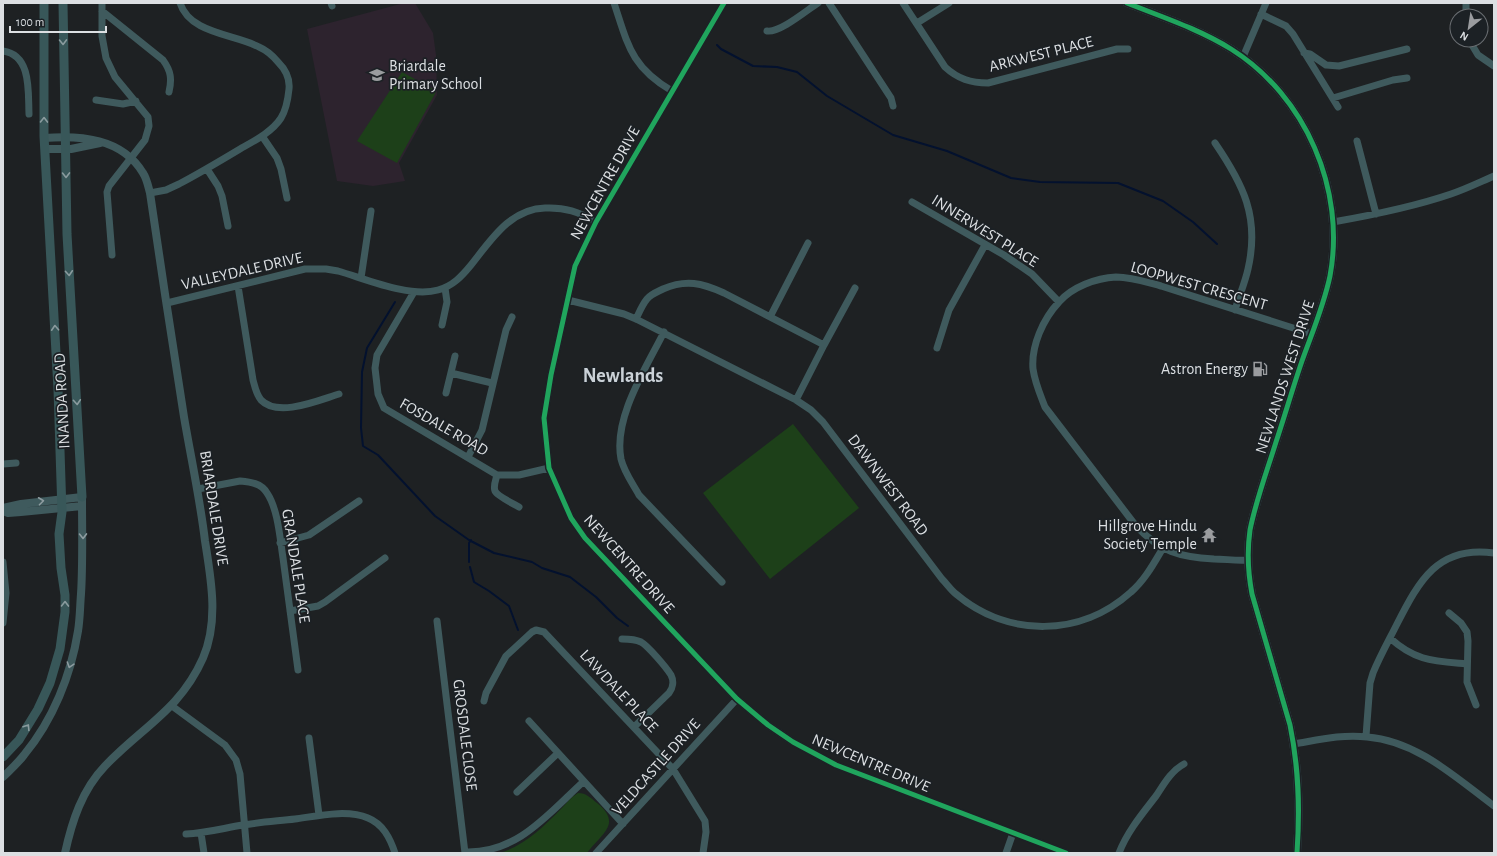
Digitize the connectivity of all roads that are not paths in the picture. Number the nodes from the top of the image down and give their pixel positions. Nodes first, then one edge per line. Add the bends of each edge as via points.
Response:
1 (44, 3) edge
2 (63, 3) edge
3 (102, 3) edge
4 (180, 3) edge
5 (614, 3) edge
6 (724, 3) edge
7 (818, 3) edge
8 (829, 3) edge
9 (903, 3) edge
10 (948, 3) edge
11 (1127, 3) edge
12 (1266, 3) edge
13 (102, 11) junction
14 (1261, 14) junction
15 (917, 23) junction
16 (767, 31) dead end
17 (1474, 48) edge
18 (1128, 49) dead end
19 (1407, 49) dead end
20 (3, 51) edge
21 (1304, 52) junction
22 (1242, 57) junction
23 (1494, 66) edge
24 (1407, 78) dead end
25 (672, 91) junction
26 (169, 92) dead end
27 (1333, 98) junction
28 (96, 100) dead end
29 (136, 101) junction
30 (894, 106) dead end
31 (1338, 107) dead end
32 (29, 114) dead end
33 (65, 136) junction
34 (262, 136) junction
35 (44, 138) junction
36 (1357, 141) dead end
37 (103, 142) junction
38 (1214, 143) dead end
39 (45, 149) junction
40 (65, 149) junction
41 (130, 158) junction
42 (207, 169) junction
43 (1494, 176) edge
44 (150, 193) junction
45 (287, 198) dead end
46 (912, 202) dead end
47 (371, 211) dead end
48 (1376, 214) junction
49 (596, 222) junction
50 (1333, 222) junction
51 (228, 226) dead end
52 (808, 243) dead end
53 (984, 245) junction
54 (112, 255) dead end
55 (361, 278) junction
56 (238, 286) junction
57 (445, 288) junction
58 (855, 288) dead end
59 (414, 292) junction
60 (568, 300) junction
61 (1058, 302) junction
62 (167, 303) junction
63 (1235, 310) junction
64 (512, 317) dead end
65 (770, 317) junction
66 (636, 319) junction
67 (442, 325) dead end
68 (664, 332) junction
69 (1312, 334) junction
70 (824, 345) junction
71 (937, 348) dead end
72 (455, 356) dead end
73 (451, 373) junction
74 (492, 383) junction
75 (446, 393) dead end
76 (339, 394) dead end
77 (796, 400) junction
78 (468, 457) junction
79 (16, 463) dead end
80 (3, 464) edge
81 (549, 468) junction
82 (497, 475) junction
83 (198, 489) junction
84 (82, 501) junction
85 (359, 501) dead end
86 (61, 504) junction
87 (519, 507) dead end
88 (3, 508) edge
89 (3, 511) edge
90 (280, 542) junction
91 (1163, 548) junction
92 (1494, 553) edge
93 (385, 558) dead end
94 (1248, 560) junction
95 (3, 562) edge
96 (722, 582) dead end
97 (290, 611) junction
98 (1449, 613) dead end
99 (437, 621) dead end
100 (3, 623) edge
101 (1390, 638) junction
102 (622, 639) dead end
103 (1466, 664) junction
104 (298, 670) dead end
105 (737, 699) junction
106 (484, 702) dead end
107 (1476, 705) dead end
108 (172, 706) junction
109 (529, 721) dead end
110 (634, 727) junction
111 (1366, 736) junction
112 (309, 738) dead end
113 (1294, 744) junction
114 (558, 753) junction
115 (3, 757) edge
116 (1184, 764) dead end
117 (673, 769) junction
118 (3, 777) edge
119 (584, 782) junction
120 (517, 792) dead end
121 (1494, 806) edge
122 (319, 815) junction
123 (623, 824) junction
124 (244, 825) junction
125 (201, 833) junction
126 (186, 834) dead end
127 (1013, 834) junction
128 (65, 853) edge
129 (204, 853) edge
130 (247, 853) edge
131 (395, 853) edge
132 (465, 853) edge
133 (596, 853) edge
134 (704, 853) edge
135 (1006, 853) edge
136 (1066, 853) edge
137 (1119, 853) edge
138 (1297, 853) edge

35 -> 1 main road, INANDA ROAD
2 -> 33 main road, INANDA ROAD
3 - 13 street
4 - 34 street via 192,20 202,27 260,47 283,67 289,84 288,99 280,120
5 - 25 street via 625,40 636,59 650,76
6 - 25 street, NEWCENTRE DRIVE
7 - 16 street via 778,29
8 - 30 street
9 - 15 street, ARKWEST PLACE
10 - 15 street
11 - 22 street, NEWLANDS WEST DRIVE via 1207,36
12 - 14 street
13 - 26 street via 164,60 172,80
13 - 29 street via 102,36 106,58 115,77
14 - 21 street via 1286,26
14 - 22 street
15 - 18 street, ARKWEST PLACE via 945,67 960,78 977,83 988,83 1110,51
17 - 23 street via 1478,55
19 - 21 street via 1339,66 1326,65
20 - 32 street via 13,54 23,64 27,75
21 - 27 street
22 - 50 street, NEWLANDS WEST DRIVE via 1282,94 1300,119 1319,158
24 - 27 street
25 - 49 street, NEWCENTRE DRIVE
27 - 31 street
28 - 29 street via 123,104
29 - 41 street via 148,117 150,126 145,140
33 - 35 street, BRIARDALE DRIVE
33 - 37 street, BRIARDALE DRIVE
33 - 40 main road, INANDA ROAD
34 - 42 street
34 - 45 street via 277,158
35 - 39 main road, INANDA ROAD
36 - 48 street
37 - 40 street
37 - 41 street, BRIARDALE DRIVE via 120,149
38 - 63 street via 1232,168 1250,216 1252,247 1248,270
39 - 40 street
86 -> 39 main road, INANDA ROAD via 58,389
40 -> 84 main road, INANDA ROAD via 67,234
41 - 44 street, BRIARDALE DRIVE via 144,173
41 - 54 street via 108,188
42 - 44 street via 166,190
42 - 51 street via 222,196
43 - 48 street via 1452,194
44 - 62 street, BRIARDALE DRIVE
46 - 53 street, INNERWEST PLACE
47 - 55 street
48 - 50 street
49 - 57 street, VALLEYDALE DRIVE via 572,210 558,207 538,208 519,214 496,233 461,277
49 - 60 street, NEWCENTRE DRIVE via 576,266
50 - 69 street, NEWLANDS WEST DRIVE via 1330,276
52 - 65 street
53 - 61 street, INNERWEST PLACE via 1032,274
53 - 71 street via 949,310
55 - 56 street, VALLEYDALE DRIVE via 329,270 305,269
55 - 59 street, VALLEYDALE DRIVE
56 - 62 street, VALLEYDALE DRIVE
56 - 76 street via 253,380 262,401 270,406 284,408
57 - 59 street, VALLEYDALE DRIVE
57 - 67 street via 447,302
58 - 70 street
59 - 78 street, FOSDALE ROAD via 377,355 375,368 378,394 384,408 398,418
60 - 66 street, DAWNWEST ROAD
60 - 81 street, NEWCENTRE DRIVE via 544,418
61 - 63 street, LOOPWEST CRESCENT via 1087,284 1117,277 1140,280
61 - 91 street, LOOPWEST CRESCENT via 1046,320 1034,352 1036,386 1045,407 1129,517 1145,535
62 - 83 street, BRIARDALE DRIVE
63 - 69 street, LOOPWEST CRESCENT
64 - 74 street
65 - 66 street via 709,286 690,283 676,285 654,294 647,299
65 - 70 street
66 - 68 street, DAWNWEST ROAD
68 - 77 street, DAWNWEST ROAD
68 - 96 street via 627,406 621,426 621,459 639,495
69 - 94 street, NEWLANDS WEST DRIVE via 1256,507 1250,531
70 - 77 street
72 - 73 street
73 - 74 street
73 - 75 street
74 - 78 street via 482,430
77 - 91 street, DAWNWEST ROAD via 823,422 942,579 956,594 975,608 995,618 1015,624 1041,627 1061,626 1085,620 1111,608 1132,592 1149,572
78 - 82 street, FOSDALE ROAD
79 - 80 street
81 - 82 street, FOSDALE ROAD via 518,475
81 - 105 street, NEWCENTRE DRIVE via 571,518 584,538
82 - 87 street, FOSDALE ROAD via 494,486 496,493
83 - 90 street, GRANDALE PLACE via 240,481 262,487 274,507
83 - 108 street, BRIARDALE DRIVE via 213,610 203,656 185,689
84 - 86 street
84 -> 118 street, INANDA ROAD via 81,598 79,629 73,656 61,693 42,730 24,755
85 - 90 street via 309,535
88 -> 86 street via 20,504
86 - 89 street via 8,513
115 -> 86 main road, INANDA ROAD via 19,740 38,709 50,683 60,649 65,601 61,568
90 - 97 street, GRANDALE PLACE
91 - 94 street, LOOPWEST CRESCENT via 1189,557
92 - 101 street via 1460,555 1435,566 1420,582
93 - 97 street via 318,606
94 - 113 street, NEWLANDS WEST DRIVE via 1254,600
95 - 100 street via 6,594
97 - 104 street, GRANDALE PLACE
98 - 103 street via 1467,632
99 - 132 street, GROSDALE CLOSE
101 - 103 street via 1401,648 1417,656
101 - 111 street via 1370,683
102 - 110 street via 640,642 648,648 671,675 672,681 669,693
103 - 107 street via 1467,682
105 - 117 street, VELDCASTLE DRIVE
105 - 127 street, NEWCENTRE DRIVE via 793,742 836,765
106 - 110 street, LAWDALE PLACE via 486,693 508,653 536,630 544,632
108 - 124 street via 225,745 236,760 240,774
108 - 128 street, BRIARDALE DRIVE via 104,767 76,812
109 - 114 street
110 - 117 street, LAWDALE PLACE
111 - 113 street
111 - 121 street via 1388,740 1418,752
112 - 122 street
113 - 138 street, NEWLANDS WEST DRIVE via 1299,780
114 - 119 street
114 - 120 street
116 - 137 street via 1172,773 1135,824
117 - 123 street, VELDCASTLE DRIVE
117 - 134 street, LAWDALE PLACE via 705,821
119 - 123 street
119 - 132 street, GROSDALE CLOSE via 518,839 497,849
122 - 124 street
122 - 131 street via 354,814 372,820 383,828
123 - 133 street, VELDCASTLE DRIVE
124 - 125 street
124 - 130 street
125 - 126 street
125 - 129 street
127 - 135 street
127 - 136 street, NEWCENTRE DRIVE

